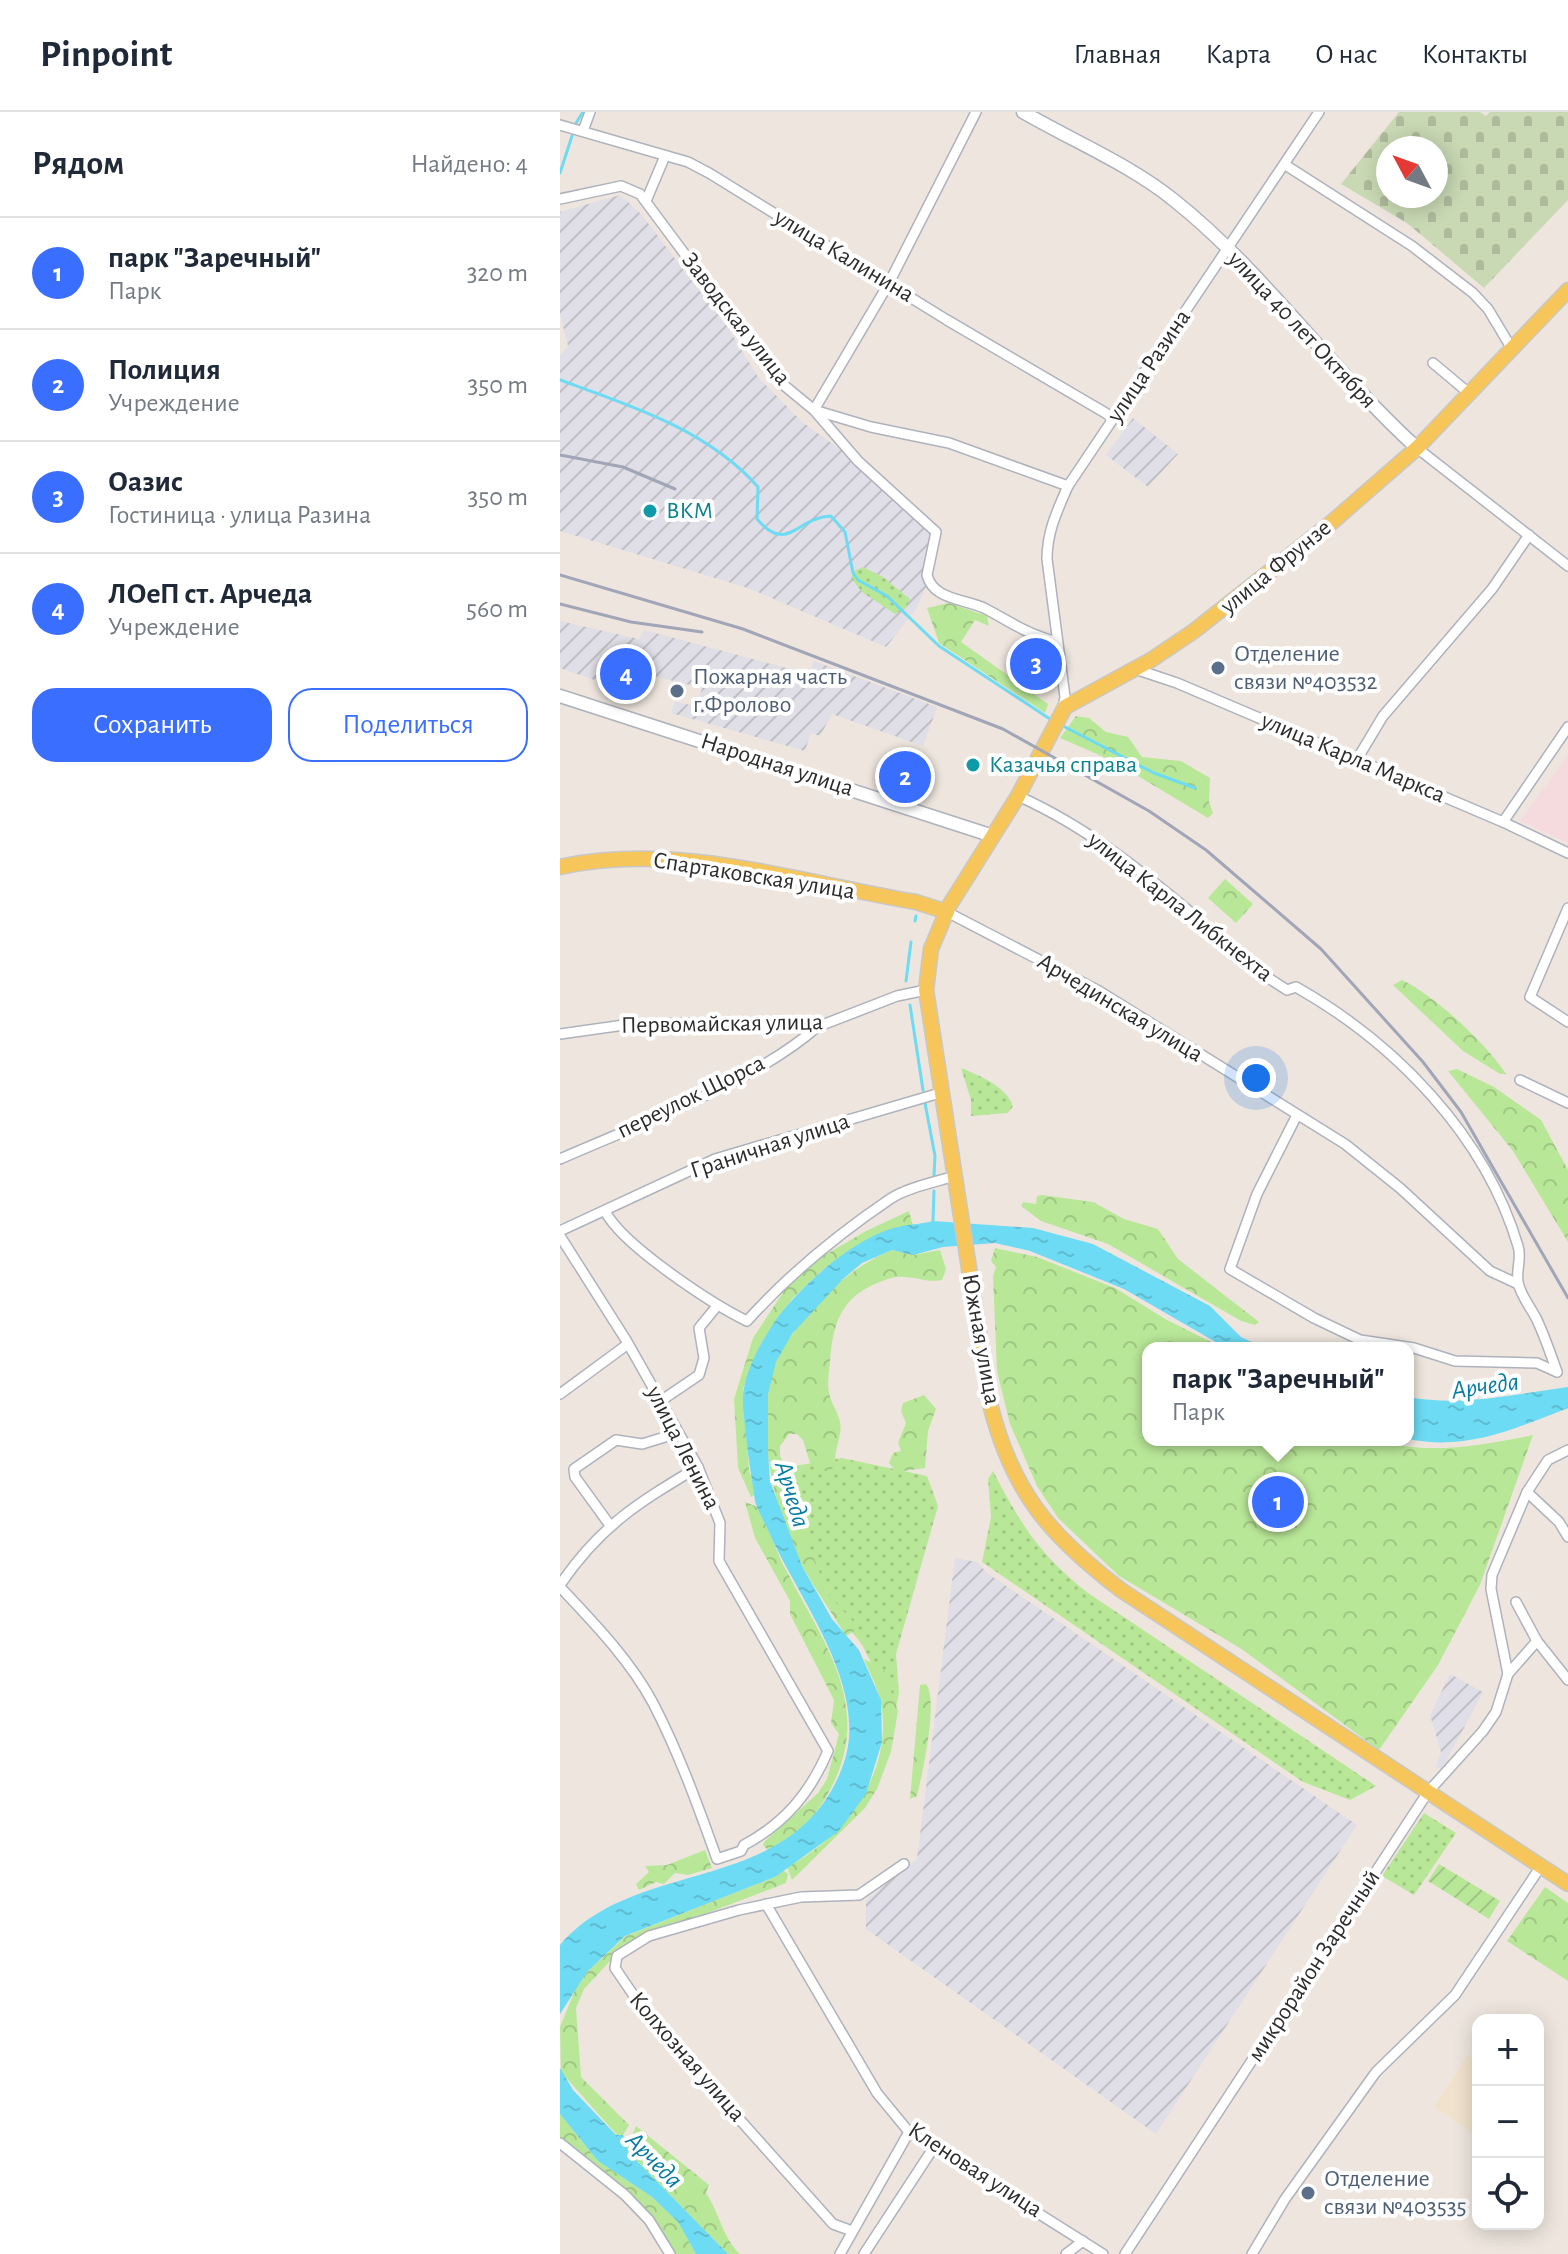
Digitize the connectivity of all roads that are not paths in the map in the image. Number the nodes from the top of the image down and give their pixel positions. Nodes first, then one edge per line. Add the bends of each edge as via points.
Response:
1 (590, 112) edge
2 (976, 112) edge
3 (1023, 112) edge
4 (1319, 112) edge
5 (560, 125) edge
6 (583, 131) junction
7 (665, 156) junction
8 (1287, 166) junction
9 (560, 199) edge
10 (646, 201) junction
11 (1228, 249) junction
12 (889, 283) junction
13 (1568, 290) edge
14 (1512, 349) junction
15 (1433, 363) dead end
16 (1470, 394) junction
17 (814, 410) junction
18 (1114, 418) junction
19 (1417, 448) junction
20 (1068, 486) junction
21 (1529, 535) junction
22 (1568, 566) edge
23 (1057, 642) junction
24 (1135, 669) junction
25 (560, 696) edge
26 (1062, 712) junction
27 (1568, 727) edge
28 (1356, 761) junction
29 (1018, 796) junction
30 (1503, 822) junction
31 (993, 836) junction
32 (1568, 853) edge
33 (560, 867) edge
34 (1568, 908) edge
35 (947, 912) junction
36 (926, 990) junction
37 (1568, 1022) edge
38 (817, 1027) junction
39 (560, 1034) edge
40 (1520, 1080) dead end
41 (940, 1093) junction
42 (1568, 1103) edge
43 (1297, 1115) junction
44 (560, 1159) edge
45 (955, 1176) junction
46 (605, 1211) junction
47 (560, 1234) edge
48 (1518, 1284) junction
49 (717, 1306) junction
50 (1374, 1342) edge
51 (628, 1344) junction
52 (1414, 1348) edge
53 (560, 1394) edge
54 (662, 1400) junction
55 (678, 1433) junction
56 (1568, 1450) edge
57 (698, 1467) junction
58 (1527, 1492) junction
59 (609, 1524) junction
60 (1568, 1537) edge
61 (560, 1586) edge
62 (1516, 1602) dead end
63 (1537, 1641) junction
64 (1508, 1674) junction
65 (1568, 1680) edge
66 (1428, 1792) junction
67 (904, 1864) dead end
68 (1541, 1866) junction
69 (1568, 1884) edge
70 (766, 1904) junction
71 (909, 2132) junction
72 (560, 2143) edge
73 (934, 2147) junction
74 (852, 2231) junction
75 (1083, 2241) junction
76 (670, 2254) edge
77 (840, 2254) edge
78 (864, 2254) edge
79 (1066, 2254) edge
80 (1103, 2254) edge
81 (1125, 2254) edge
82 (1252, 2254) edge

1 - 6 street
2 - 12 street
3 - 11 street, улица 40 лет Октября via 1154,185
4 - 8 street, улица Разина
5 - 6 street, улица Калинина
6 - 7 street, улица Калинина
7 - 10 street
7 - 12 street, улица Калинина via 709,173
8 - 11 street, улица Разина
8 - 14 street via 1412,246 1473,293
9 - 10 street via 621,186
10 - 17 street, Заводская улица via 780,382
11 - 18 street, улица Разина
11 - 19 street, улица 40 лет Октября via 1372,407
12 - 17 street
12 - 18 street, улица Калинина
13 - 14 main road, улица Фрунзе
14 - 16 main road, улица Фрунзе
15 - 16 street
16 - 19 main road, улица Фрунзе
17 - 20 street, Заводская улица via 949,443
17 - 23 street via 858,461 936,532 927,575 935,589 982,607 1024,634
18 - 20 street, улица Разина
19 - 21 street, улица 40 лет Октября
19 - 24 main road, улица Фрунзе via 1261,581
20 - 23 street, улица Разина via 1047,543
21 - 22 street, улица 40 лет Октября
21 - 28 street via 1492,589 1383,716
23 - 26 street, улица Разина via 1065,697
24 - 26 main road, улица Фрунзе
24 - 28 street, улица Карла Маркса
25 - 31 street, Народная улица
26 - 29 main road, Южная улица
27 - 30 street
28 - 30 street, улица Карла Маркса
29 - 31 main road, Южная улица
29 - 48 street, улица Карла Либкнехта via 1061,815 1120,856 1270,979 1329,1006 1423,1084 1442,1104 1503,1208 1519,1249
30 - 32 street, улица Карла Маркса
31 - 35 main road, Южная улица
33 - 35 main road, Спартаковская улица via 639,859 703,863
34 - 37 street via 1530,997
35 - 36 main road, Южная улица via 931,949
35 - 43 street, Арчединская улица via 1099,991
36 - 38 street, Первомайская улица
36 - 41 main road, Южная улица
38 - 39 street, Первомайская улица via 676,1023
38 - 44 street, переулок Щорса via 798,1044 733,1079
40 - 42 street
41 - 45 main road, Южная улица
41 - 46 street, Граничная улица via 715,1159
43 - 48 street, Арчединская улица via 1345,1144 1400,1188 1490,1271
43 - 50 street, улица Карла Либкнехта via 1257,1194 1230,1269 1314,1318
45 - 49 street via 892,1198 836,1236 747,1321
45 - 66 main road, Южная улица via 998,1434 1023,1491 1057,1537 1121,1590
46 - 47 street, Граничная улица
46 - 49 street via 622,1235
47 - 51 street, улица Ленина
48 - 52 street, улица Карла Либкнехта via 1557,1372 1537,1363 1455,1361
49 - 54 street via 699,1328 704,1358 699,1375
51 - 53 street
51 - 54 street, улица Ленина
54 - 55 street, улица Ленина
55 - 57 street, улица Ленина
55 - 59 street via 642,1444 616,1440 574,1469
56 - 58 street via 1548,1460
57 - 59 street
57 - 61 street, улица Ленина via 720,1523 719,1561 828,1751 813,1786 786,1817 741,1851 717,1859 652,1701 603,1633
58 - 60 street
58 - 64 street via 1492,1575
59 - 61 street
62 - 63 street
63 - 64 street
63 - 65 street
64 - 66 street via 1496,1712
66 - 68 main road
66 - 81 street, микрорайон Заречный
67 - 70 street, Колхозная улица via 859,1895
68 - 69 main road
68 - 82 street via 1455,1995 1376,2072
70 - 71 street, Кленовая улица via 877,2093
70 - 74 street, Колхозная улица via 649,1936 617,1956 615,1968 649,2018 817,2207 833,2224
71 - 73 street, Кленовая улица
71 - 74 street
72 - 76 street via 625,2195
73 - 75 street, Кленовая улица
73 - 78 street
74 - 77 street
75 - 79 street
75 - 80 street, Кленовая улица

